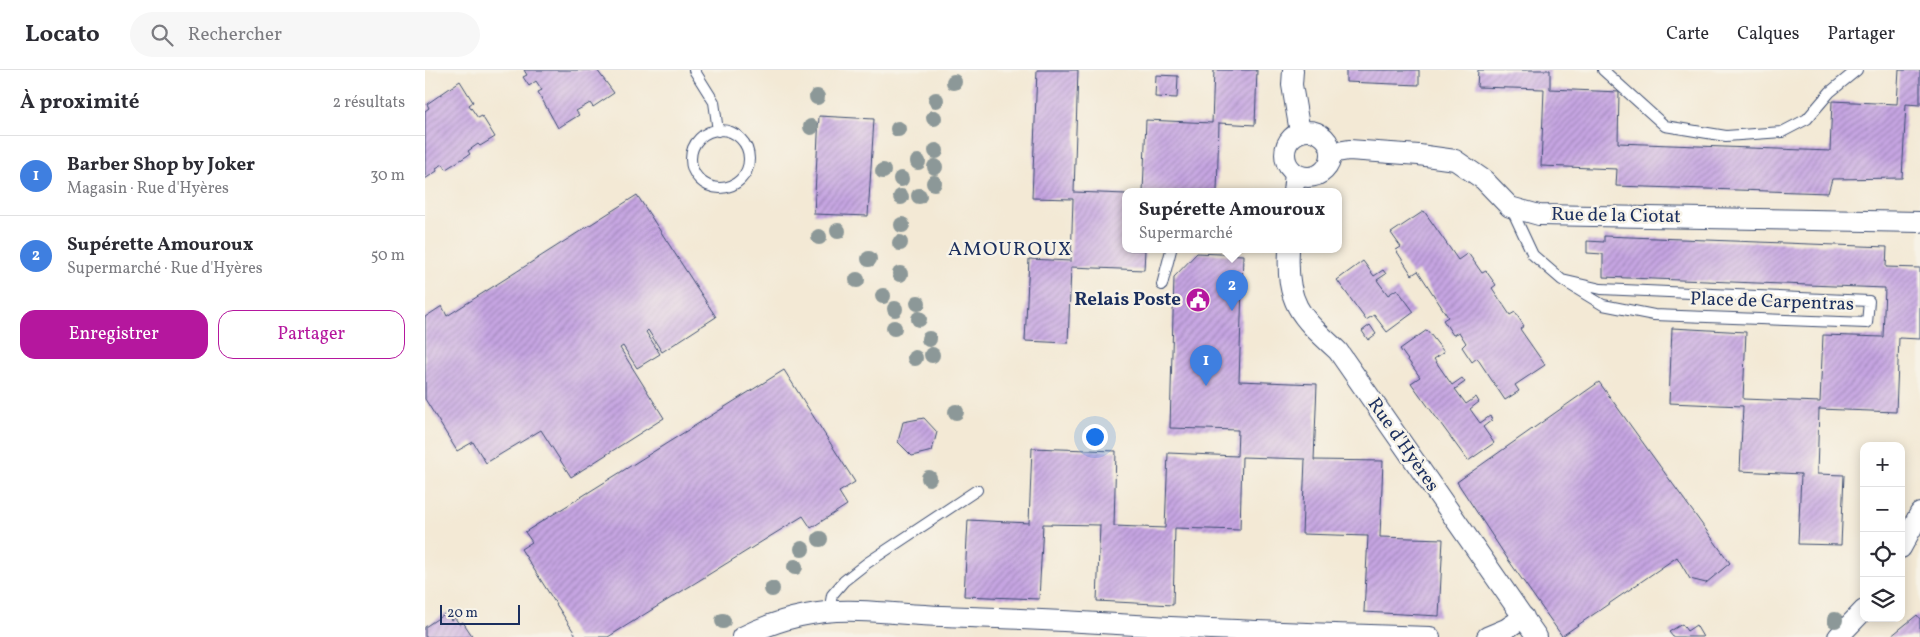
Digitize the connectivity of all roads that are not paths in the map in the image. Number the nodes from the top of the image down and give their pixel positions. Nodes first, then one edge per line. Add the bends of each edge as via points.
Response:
1 (694, 70) edge
2 (1293, 70) edge
3 (1603, 70) edge
4 (1857, 70) edge
5 (718, 130) junction
6 (1300, 132) junction
7 (1331, 153) junction
8 (1294, 183) edge
9 (1510, 207) junction
10 (1920, 222) edge
11 (1170, 253) edge
12 (1289, 253) edge
13 (1562, 280) junction
14 (1162, 285) dead end
15 (977, 490) dead end
16 (1920, 513) edge
17 (1905, 541) edge
18 (829, 612) junction
19 (1860, 614) edge
20 (1523, 617) junction
21 (1253, 634) edge
22 (742, 637) edge
23 (1430, 637) edge
24 (1487, 637) edge
25 (1537, 637) edge
26 (1838, 637) edge

1 - 5 lane via 714,102
2 - 6 street via 1292,85
3 - 4 lane via 1665,126 1726,136 1781,132 1807,119 1830,92
5 - 5 lane via 700,139 693,152 692,167 696,176 713,188 732,186 741,180 749,162 744,143 733,134
6 - 7 street via 1307,130 1321,134
6 - 8 street via 1290,140 1285,151
7 - 8 street via 1327,166 1316,175
7 - 9 street via 1349,150 1455,160 1484,180
9 - 10 street, Rue de la Ciotat via 1539,215
9 - 13 lane, Place de Carpentras via 1533,255
11 - 14 lane
12 - 20 street, Rue d'Hyères via 1291,293 1300,313 1338,351
13 - 13 lane, Place de Carpentras via 1601,289 1869,301 1867,323 1653,315 1603,306
15 - 18 lane via 867,562 832,595
16 - 17 street
18 - 21 street via 1034,619
18 - 22 street via 795,617
19 - 26 street
20 - 24 street
20 - 25 street, Rue d'Hyères
21 - 23 street

